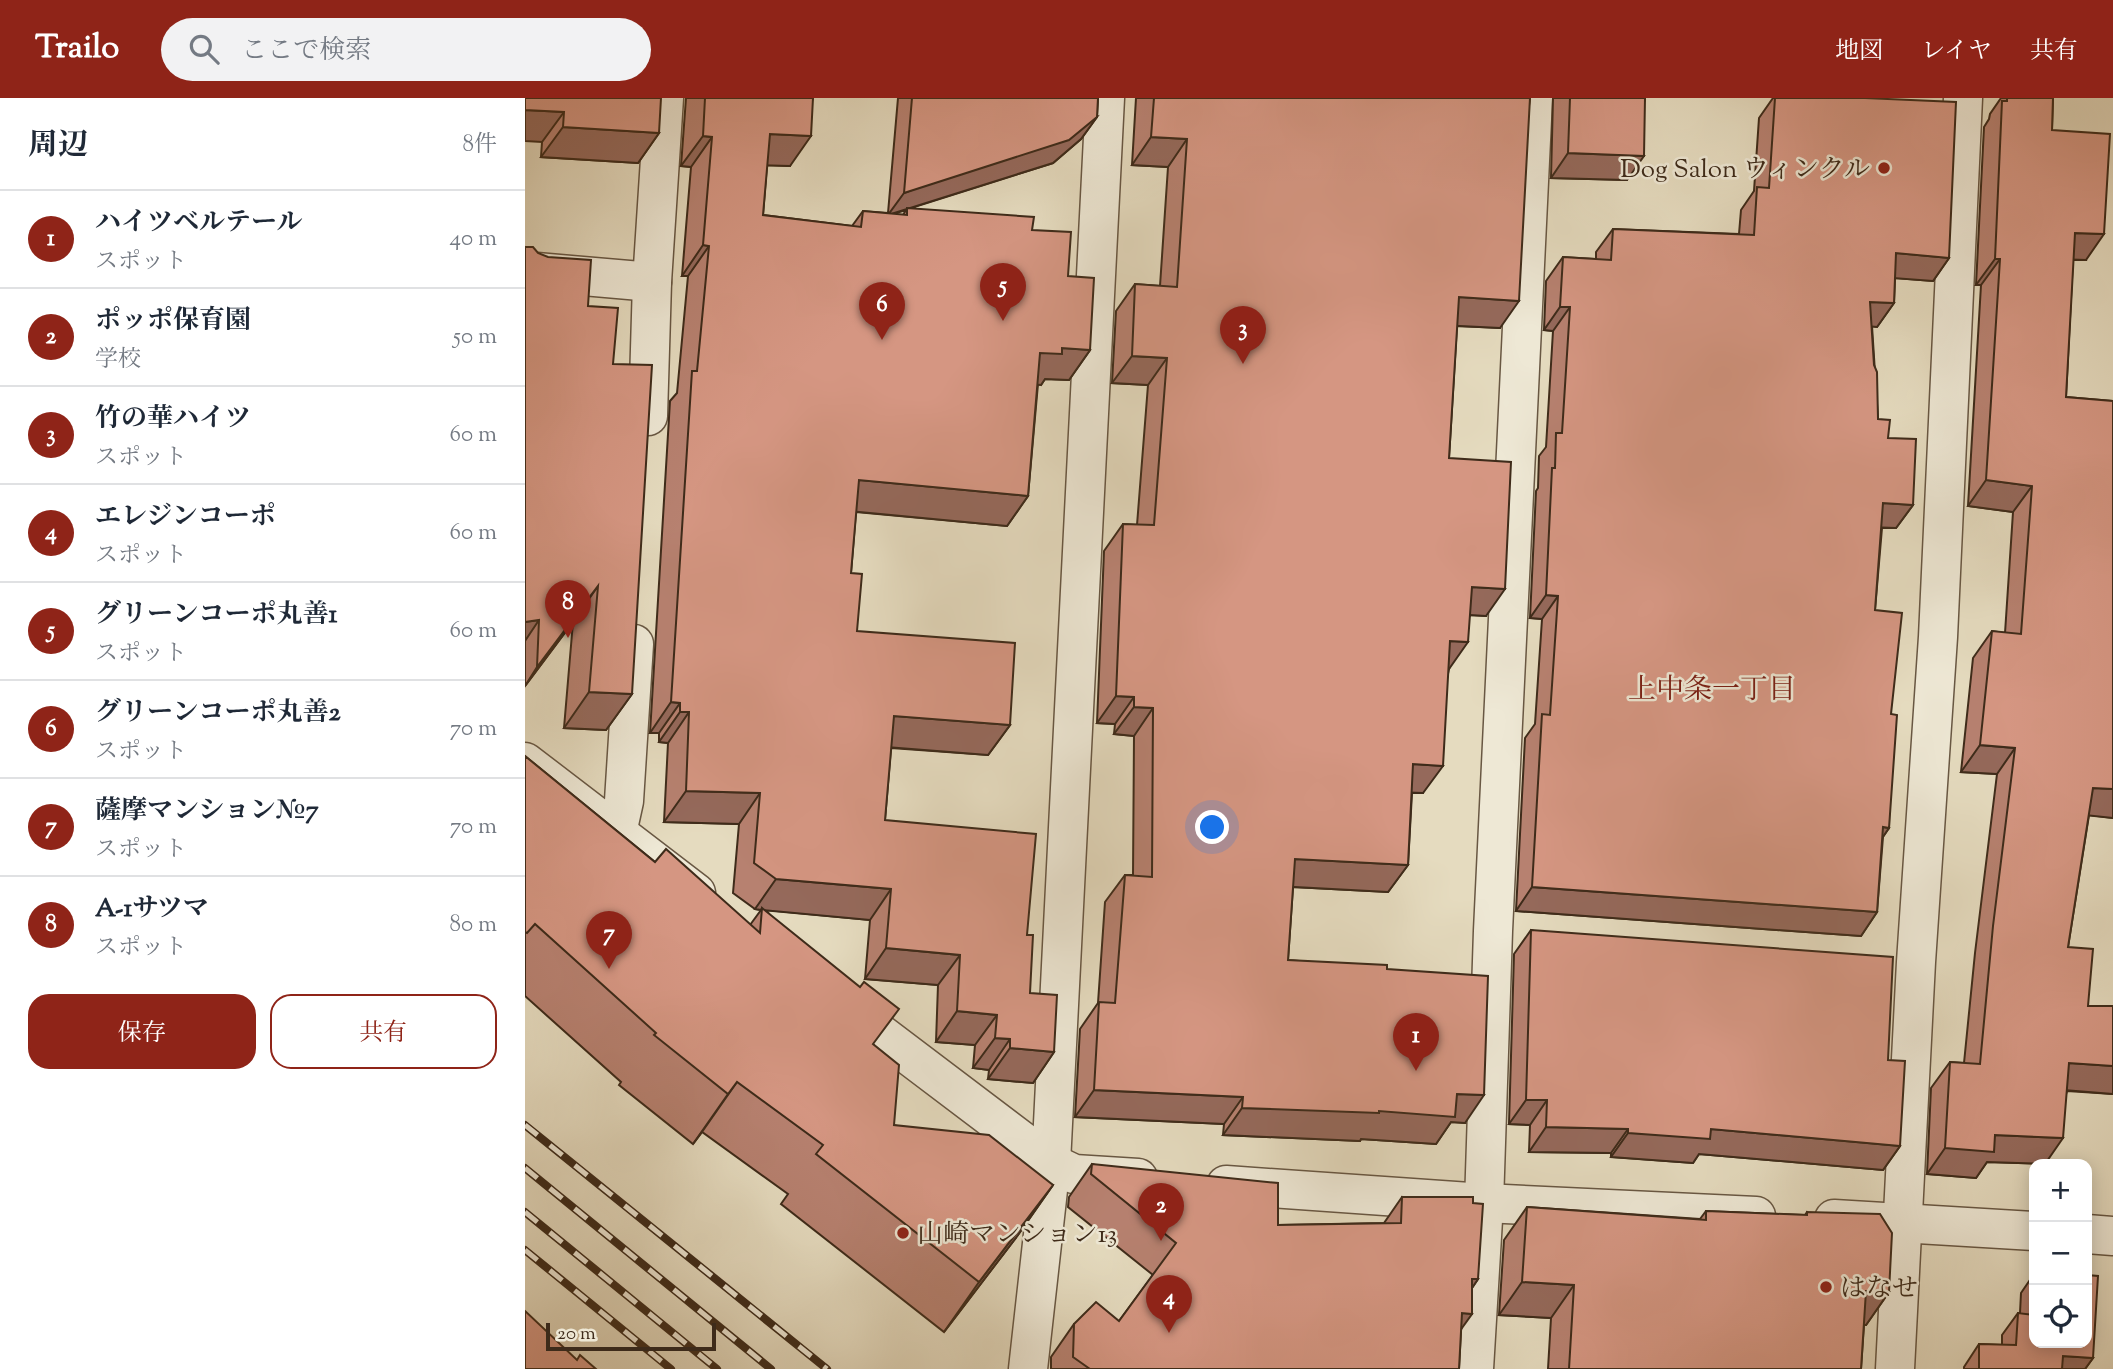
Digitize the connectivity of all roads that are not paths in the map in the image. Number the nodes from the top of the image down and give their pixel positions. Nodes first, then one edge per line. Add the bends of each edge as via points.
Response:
1 (664, 98) edge
2 (1105, 98) edge
3 (1533, 98) edge
4 (1963, 98) edge
5 (525, 271) edge
6 (652, 282) junction
7 (646, 445) edge
8 (636, 609) edge
9 (525, 762) edge
10 (617, 833) junction
11 (728, 918) edge
12 (1875, 959) edge
13 (1916, 962) junction
14 (817, 985) edge
15 (1051, 1163) junction
16 (1484, 1203) junction
17 (1902, 1222) junction
18 (2029, 1231) edge
19 (2092, 1234) edge
20 (2113, 1236) edge
21 (1028, 1369) edge
22 (1474, 1369) edge
23 (1895, 1369) edge

1 - 6 street
2 - 15 street
3 - 16 street via 1507,932
4 - 13 street via 1938,637
5 - 6 street
6 - 7 street
8 - 10 street via 624,801
9 - 10 street
10 - 11 street
12 - 13 street
13 - 17 street
14 - 15 street
15 - 16 street via 1074,1174
15 - 21 street
16 - 17 street
16 - 22 street
17 - 18 street
17 - 23 street
19 - 20 street

